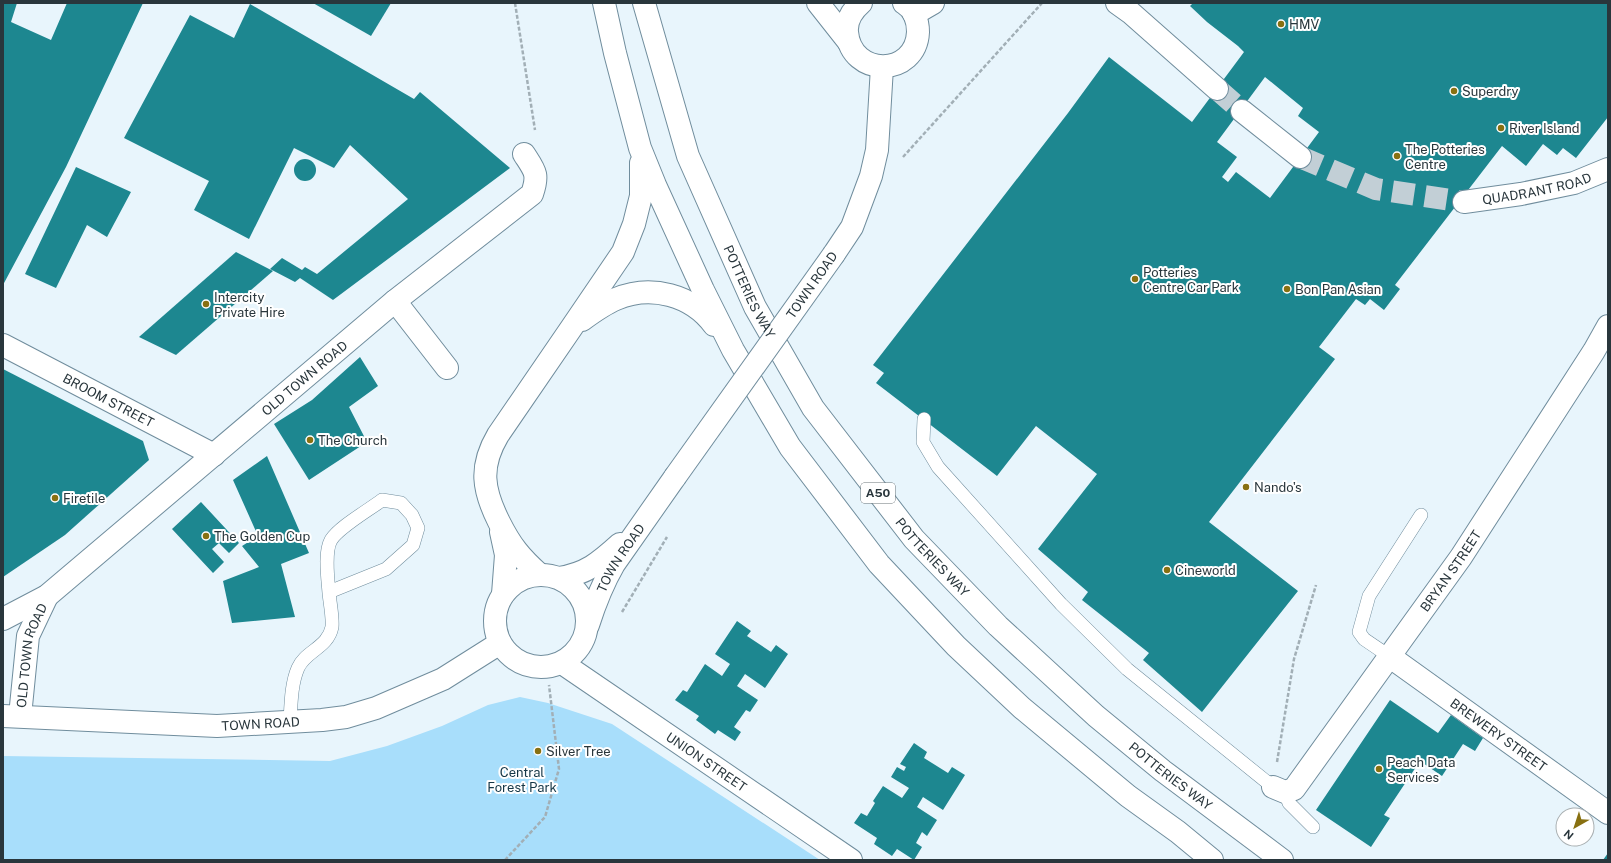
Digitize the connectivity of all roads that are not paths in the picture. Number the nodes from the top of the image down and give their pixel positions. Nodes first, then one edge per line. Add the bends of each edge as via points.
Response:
1 (604, 3) edge
2 (818, 3) edge
3 (861, 3) edge
4 (933, 3) edge
5 (1117, 3) edge
6 (644, 4) edge
7 (909, 9) edge
8 (848, 41) junction
9 (882, 67) junction
10 (1217, 89) tunnel mouth
11 (1242, 111) tunnel mouth
12 (640, 148) junction
13 (1300, 157) tunnel mouth
14 (527, 158) road end
15 (1608, 169) edge
16 (1464, 202) tunnel mouth
17 (395, 301) junction
18 (1608, 326) edge
19 (572, 328) junction
20 (3, 345) edge
21 (733, 350) junction
22 (447, 368) dead end
23 (924, 420) dead end
24 (214, 455) junction
25 (663, 496) junction
26 (1421, 515) dead end
27 (497, 518) junction
28 (550, 577) junction
29 (329, 592) junction
30 (503, 594) junction
31 (47, 596) junction
32 (3, 619) edge
33 (588, 625) junction
34 (500, 644) junction
35 (1389, 656) junction
36 (554, 666) junction
37 (12, 716) edge
38 (290, 722) junction
39 (1279, 789) junction
40 (1608, 813) edge
41 (1313, 828) dead end
42 (852, 860) edge
43 (1212, 860) edge
44 (1282, 860) edge

1 - 12 main road
2 - 8 main road
3 - 8 main road via 849,18
4 - 7 main road
5 - 10 main road
6 - 44 main road, POTTERIES WAY / A50 via 688,156 756,307 813,408 914,539 998,626 1096,716 1163,771
7 - 9 main road via 918,27 918,38 913,50 905,59 894,65
8 - 9 main road via 860,59 870,65
9 - 25 main road, TOWN ROAD, bridge via 877,150 871,176 852,227
11 - 13 main road
12 - 19 main road via 641,196 634,224 623,252
12 - 21 main road via 703,290
14 - 17 main road, OLD TOWN ROAD via 534,168 537,180 532,194
15 - 16 main road, QUADRANT ROAD via 1574,182 1521,194
17 - 22 main road
17 - 24 main road, OLD TOWN ROAD
18 - 35 main road, BRYAN STREET via 1461,557
19 - 21 main road via 617,298 633,294 663,293 695,306 710,319
19 - 27 main road via 492,445 486,469 487,494
20 - 24 main road, BROOM STREET
21 - 43 main road via 790,446 879,564 951,640 1034,718 1128,796
23 - 39 lane via 924,442 938,467 1061,604 1127,669
24 - 31 main road, OLD TOWN ROAD
25 - 28 main road, TOWN ROAD via 624,541 606,557 575,576
25 - 33 main road, TOWN ROAD via 605,579
26 - 35 lane via 1369,596 1359,632 1364,639
27 - 28 main road via 510,543 528,564
27 - 30 main road via 506,555
28 - 30 main road via 533,575 520,580
28 - 33 main road via 567,583 580,597
29 - 29 lane via 386,569 413,545 418,528 412,515 400,503 382,500 344,527 331,540 326,559
29 - 38 lane via 332,627 324,644 298,667
30 - 34 main road via 498,603 494,624
31 - 32 main road, OLD TOWN ROAD
31 - 37 main road, OLD TOWN ROAD via 28,636
33 - 36 main road via 580,648 569,659
34 - 36 main road via 519,663 537,668
34 - 38 main road, TOWN ROAD via 443,679 376,708 346,717
35 - 39 main road, BRYAN STREET via 1294,789
35 - 40 main road, BREWERY STREET
36 - 42 main road, UNION STREET
37 - 38 main road, TOWN ROAD via 217,726
39 - 41 lane

